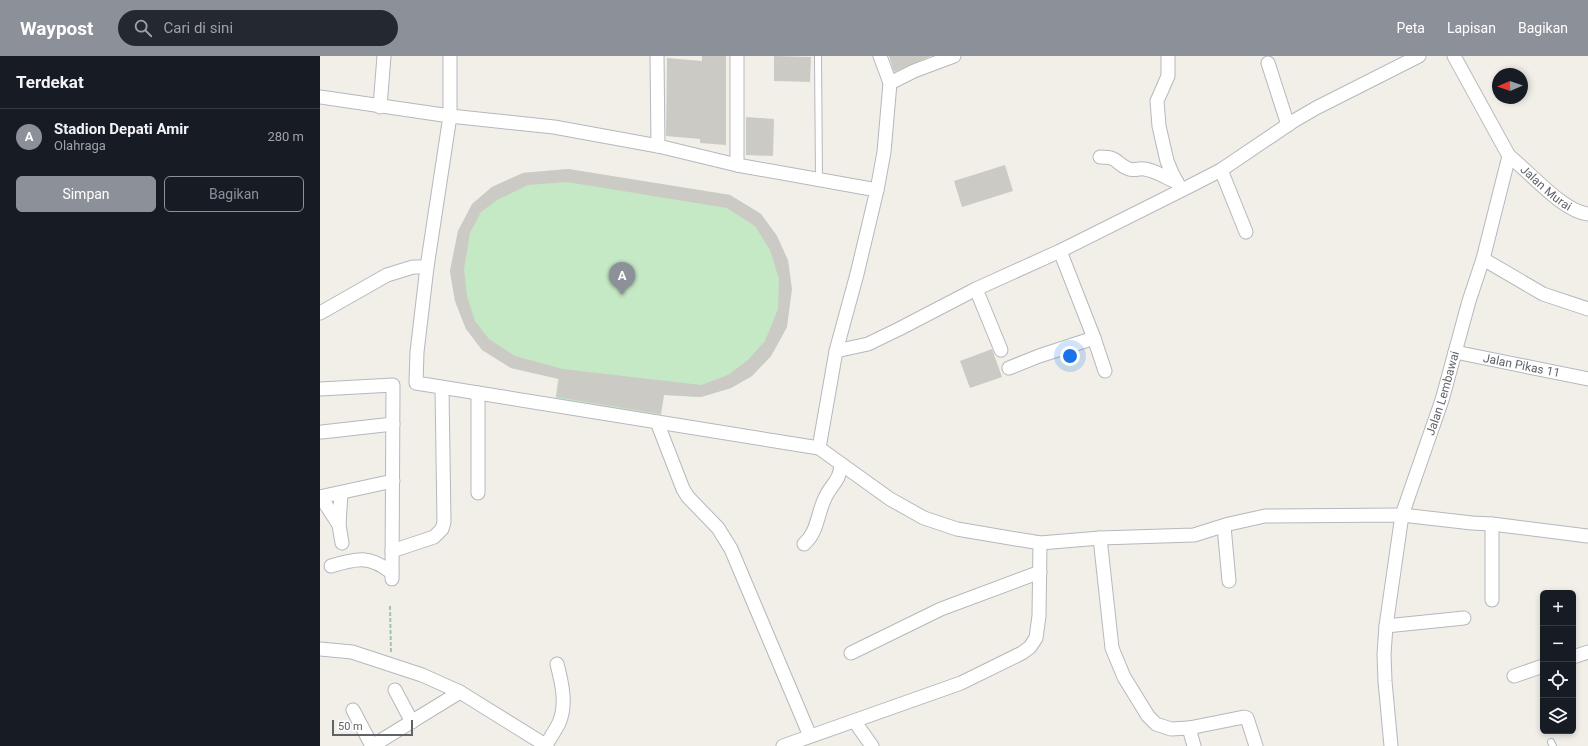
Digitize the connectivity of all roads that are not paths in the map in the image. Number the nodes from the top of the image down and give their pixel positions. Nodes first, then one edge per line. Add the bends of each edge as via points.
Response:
1 (384, 56) edge
2 (450, 56) edge
3 (657, 56) edge
4 (736, 56) edge
5 (818, 56) edge
6 (880, 56) edge
7 (954, 56) edge
8 (1168, 56) edge
9 (1419, 56) edge
10 (1454, 56) edge
11 (1268, 63) dead end
12 (890, 82) junction
13 (320, 97) edge
14 (380, 106) junction
15 (450, 116) junction
16 (1288, 124) junction
17 (658, 146) junction
18 (1509, 156) junction
19 (1100, 157) dead end
20 (737, 165) junction
21 (1221, 170) junction
22 (819, 179) junction
23 (1179, 186) junction
24 (877, 190) junction
25 (1588, 214) edge
26 (1246, 232) dead end
27 (1060, 251) junction
28 (1483, 259) junction
29 (427, 267) junction
30 (976, 289) junction
31 (1588, 309) edge
32 (320, 313) edge
33 (1094, 338) junction
34 (1001, 350) dead end
35 (836, 352) junction
36 (1455, 352) junction
37 (1009, 368) dead end
38 (1105, 371) dead end
39 (1588, 379) edge
40 (416, 383) junction
41 (393, 384) junction
42 (442, 388) junction
43 (320, 389) edge
44 (478, 393) junction
45 (657, 422) junction
46 (393, 424) junction
47 (322, 432) dead end
48 (819, 448) junction
49 (840, 464) junction
50 (393, 481) junction
51 (341, 493) junction
52 (478, 493) dead end
53 (320, 497) edge
54 (1402, 515) junction
55 (1492, 524) junction
56 (339, 525) junction
57 (1224, 526) junction
58 (1588, 536) edge
59 (1100, 538) junction
60 (342, 543) dead end
61 (1040, 543) junction
62 (804, 544) dead end
63 (392, 551) junction
64 (330, 566) dead end
65 (1040, 572) junction
66 (1229, 581) dead end
67 (1492, 600) dead end
68 (1464, 618) dead end
69 (1386, 626) junction
70 (320, 649) edge
71 (1588, 652) edge
72 (851, 653) dead end
73 (1576, 656) edge
74 (557, 664) dead end
75 (1540, 667) edge
76 (1514, 676) dead end
77 (395, 690) dead end
78 (460, 692) junction
79 (353, 710) dead end
80 (412, 722) junction
81 (854, 722) junction
82 (1189, 728) junction
83 (810, 736) junction
84 (547, 746) edge
85 (784, 746) edge
86 (872, 746) edge
87 (1194, 746) edge
88 (1256, 746) edge
89 (1391, 746) edge

1 - 14 street
2 - 15 street
3 - 17 street
4 - 20 street
5 - 22 lane
6 - 12 street
7 - 12 street
8 - 23 street via 1168,76 1157,101 1159,126 1167,161
9 - 16 street
10 - 18 street
11 - 16 street
12 - 24 street via 884,152
13 - 14 street
14 - 15 street
15 - 17 street via 554,127
15 - 29 street
16 - 21 street
17 - 20 street
18 - 25 street, Jalan Murai via 1558,199 1578,212
18 - 28 street, Jalan Lembawai
19 - 23 street via 1116,159 1132,170 1150,170
20 - 22 street
21 - 23 street
21 - 26 street
22 - 24 street
23 - 27 street
24 - 35 street
27 - 30 street
27 - 33 street
28 - 31 street via 1543,294
28 - 36 street, Jalan Lembawai
29 - 32 street via 412,267 386,275
29 - 40 street
30 - 34 street
30 - 35 street via 868,344
33 - 37 street
33 - 38 street
35 - 48 street
36 - 39 street, Jalan Pikas 11
36 - 54 street, Jalan Lembawai via 1442,400
40 - 41 street
40 - 42 street
41 - 43 street
41 - 46 street
42 - 44 street
42 - 63 street via 445,514 442,529 434,537
44 - 45 street
44 - 52 street
45 - 48 street
45 - 83 street via 683,489 718,528 731,549
46 - 47 street
46 - 50 street
48 - 49 street
49 - 61 street via 890,499 924,518 957,529
49 - 62 street via 839,476 825,498 814,532
50 - 51 street
50 - 63 street
51 - 53 street
51 - 56 street
53 - 56 street
54 - 55 street
54 - 57 street via 1265,516
54 - 69 street, Jalan Lembawai
55 - 58 street
55 - 67 street
56 - 60 street
57 - 59 street via 1194,535
57 - 66 street
59 - 61 street
59 - 82 street via 1110,638 1118,663 1148,716 1156,724 1171,729
61 - 65 street
63 - 64 street via 392,576 375,561 365,559
65 - 72 street via 941,610
65 - 81 street via 1036,638 1026,650 961,683
68 - 69 street
69 - 89 street, Jalan Lembawai via 1385,681
70 - 78 street via 352,652 422,675
71 - 73 street
74 - 84 street via 561,680 562,710
75 - 76 street
77 - 80 street
78 - 80 street
78 - 84 street
79 - 80 street via 372,746
81 - 83 street
81 - 86 street
82 - 87 street
82 - 88 street via 1244,717 1247,718
83 - 85 street

